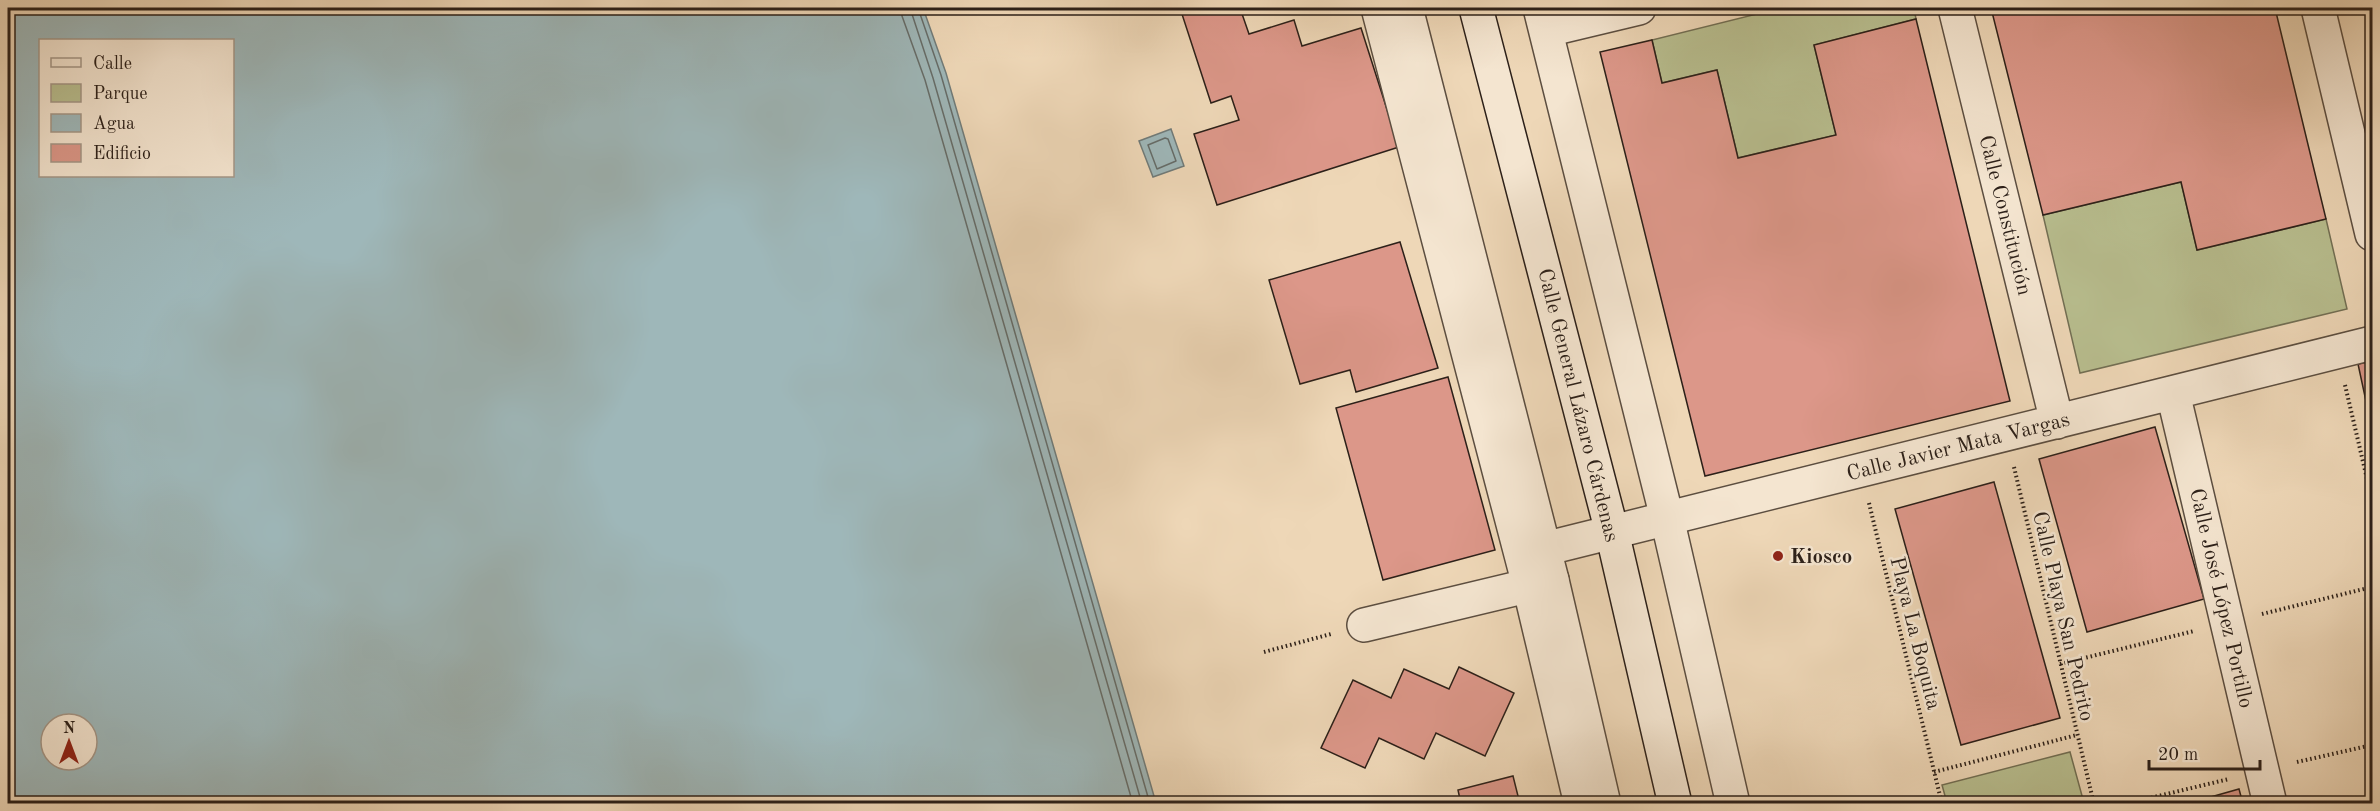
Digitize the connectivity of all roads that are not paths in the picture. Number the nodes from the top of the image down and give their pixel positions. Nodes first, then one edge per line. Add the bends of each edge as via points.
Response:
1 (1378, 8) edge
2 (1406, 8) edge
3 (1476, 8) edge
4 (1639, 8) edge
5 (1955, 8) edge
6 (2318, 8) edge
7 (1543, 19) edge
8 (2373, 234) edge
9 (2373, 343) edge
10 (2173, 393) junction
11 (2057, 422) junction
12 (1667, 518) junction
13 (1612, 532) junction
14 (1544, 549) junction
15 (1540, 583) junction
16 (1364, 625) road end
17 (1581, 804) edge
18 (1604, 804) edge
19 (1676, 804) edge
20 (1733, 804) edge
21 (2270, 804) edge

1 - 15 street
2 - 14 street
3 - 13 street, Calle General Lázaro Cárdenas
4 - 7 street
5 - 11 street, Calle Constitución
6 - 8 street
7 - 12 street
9 - 10 street, Calle Javier Mata Vargas
10 - 11 street, Calle Javier Mata Vargas
10 - 21 street, Calle José López Portillo
11 - 12 street, Calle Javier Mata Vargas
12 - 13 street, Calle Javier Mata Vargas
12 - 20 street
13 - 14 street, Calle Javier Mata Vargas
13 - 19 street, Calle General Lázaro Cárdenas
14 - 15 street
15 - 16 street
15 - 17 street
15 - 18 street

